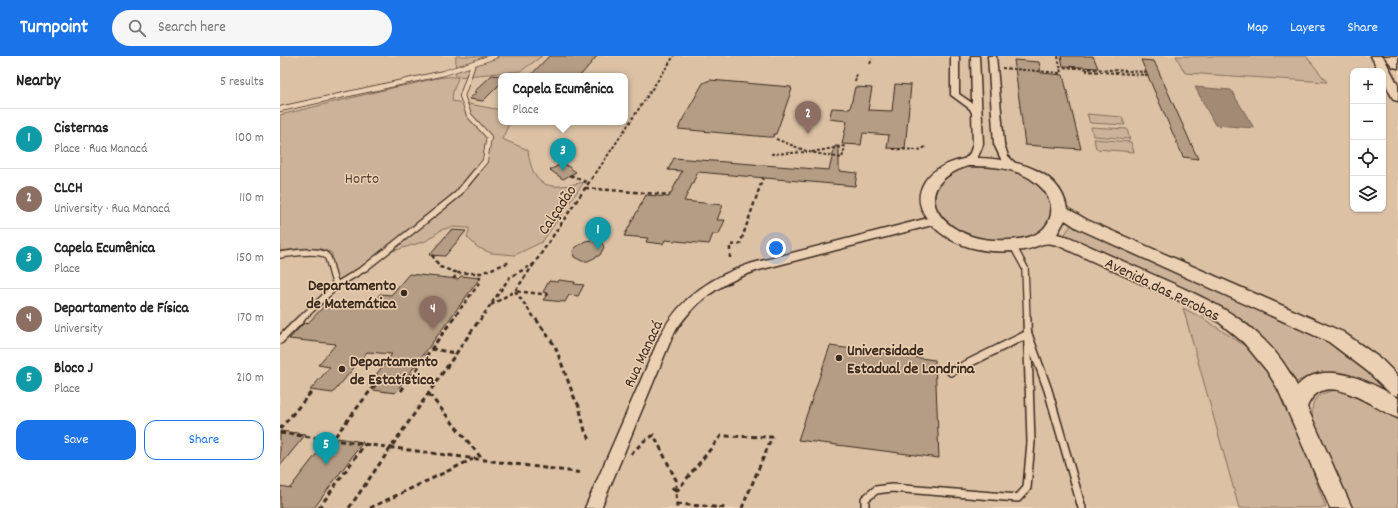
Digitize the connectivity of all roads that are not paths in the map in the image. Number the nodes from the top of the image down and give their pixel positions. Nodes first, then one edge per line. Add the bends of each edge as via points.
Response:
1 (495, 56) edge
2 (955, 56) edge
3 (975, 56) edge
4 (992, 56) edge
5 (1377, 56) edge
6 (1391, 56) edge
7 (473, 64) junction
8 (1398, 64) edge
9 (1398, 97) edge
10 (280, 109) edge
11 (977, 113) junction
12 (967, 162) junction
13 (1014, 167) junction
14 (1059, 210) junction
15 (936, 220) junction
16 (1046, 236) junction
17 (1013, 246) junction
18 (280, 255) edge
19 (337, 285) junction
20 (1028, 334) junction
21 (280, 340) edge
22 (951, 372) dead end
23 (1398, 388) edge
24 (1298, 407) junction
25 (1398, 409) edge
26 (593, 508) edge
27 (865, 508) edge
28 (1082, 508) edge
29 (1341, 508) edge

1 - 7 lane
2 - 11 street via 955,95 973,107
3 - 11 street
4 - 13 street via 999,144 1004,157
5 - 9 street
6 - 8 highway
7 - 10 lane via 444,73
7 - 19 lane via 462,96 469,115 489,137 485,161 457,195 365,268
11 - 12 street via 978,144
12 - 13 street via 997,163
12 - 15 street via 943,170 932,180 926,193 927,206
13 - 14 street via 1044,182 1054,193
14 - 16 street via 1059,218
14 - 23 street, Avenida das Perobas via 1082,224 1336,337 1374,365
15 - 17 street via 965,240 985,245
15 - 26 street, Rua Manacá via 757,266 722,280 697,296 683,310 667,334
16 - 17 street via 1024,245
16 - 24 street, Avenida das Perobas via 1077,247 1214,310 1263,350
17 - 20 lane via 1025,268
18 - 19 lane via 317,252 325,254 328,257 330,276
19 - 21 lane
20 - 22 lane
20 - 27 lane via 1031,442 1027,488 1018,498 892,488 876,490 865,499
20 - 28 lane via 1048,390
24 - 25 street via 1304,391 1322,381 1349,384 1364,389
24 - 29 street, Avenida das Perobas

